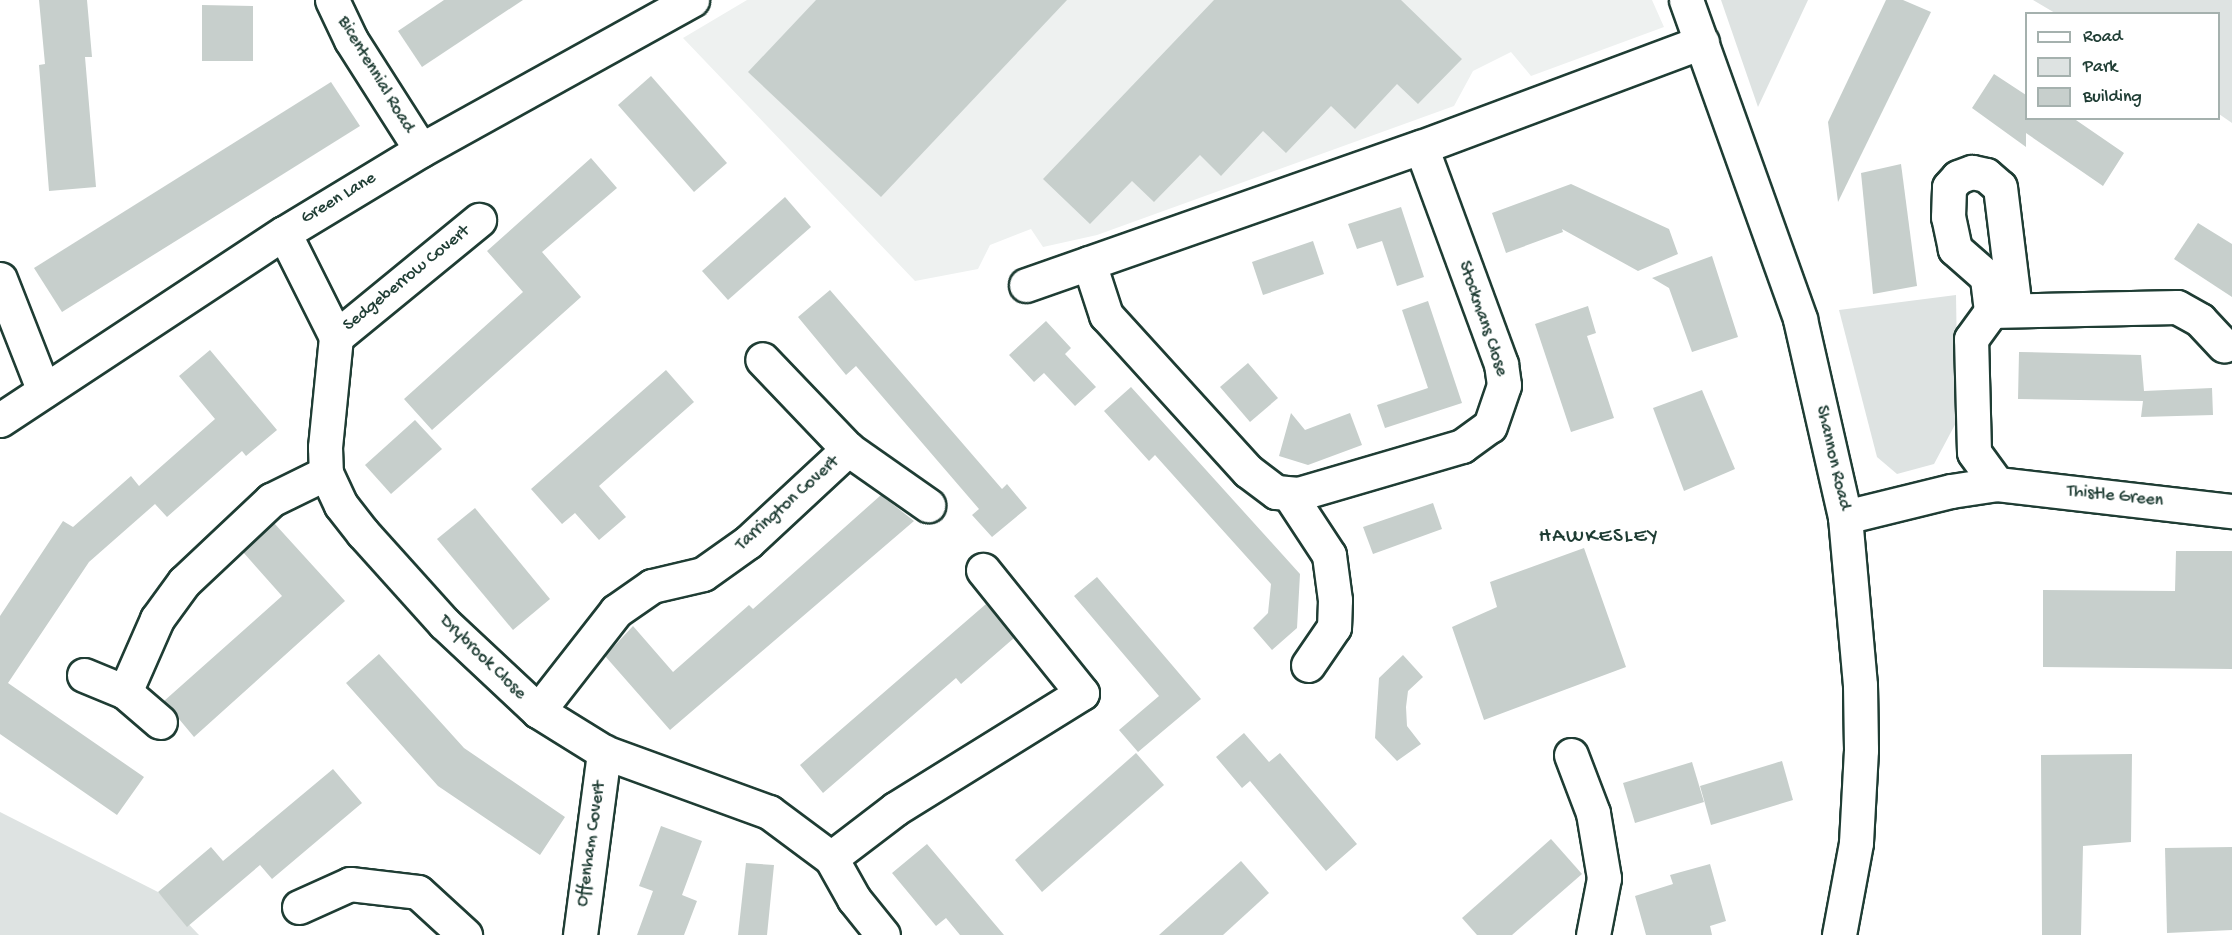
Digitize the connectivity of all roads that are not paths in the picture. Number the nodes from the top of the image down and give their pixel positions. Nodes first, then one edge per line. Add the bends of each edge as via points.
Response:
1 (332, 0) edge
2 (692, 0) edge
3 (1686, 0) edge
4 (1702, 42) junction
5 (1421, 147) junction
6 (421, 150) junction
7 (479, 220) dead end
8 (284, 233) junction
9 (1089, 263) junction
10 (0, 279) edge
11 (1026, 285) dead end
12 (336, 337) junction
13 (2224, 346) dead end
14 (762, 359) dead end
15 (44, 391) junction
16 (0, 420) edge
17 (848, 449) junction
18 (326, 473) junction
19 (1997, 484) junction
20 (1289, 494) junction
21 (928, 505) dead end
22 (2232, 511) edge
23 (1845, 517) junction
24 (983, 570) dead end
25 (1308, 664) dead end
26 (84, 675) dead end
27 (125, 692) junction
28 (538, 711) junction
29 (160, 722) dead end
30 (604, 752) junction
31 (1570, 755) dead end
32 (831, 858) junction
33 (298, 907) dead end
34 (882, 933) edge
35 (465, 935) edge
36 (580, 935) edge
37 (1593, 935) edge
38 (1839, 935) edge

1 - 6 street, Bicentennial Road via 351,40
2 - 6 street, Green Lane
3 - 4 street, Shannon Road
4 - 5 street
4 - 23 street, Shannon Road via 1800,319
5 - 9 street
5 - 20 street, Stockmans Close via 1501,364 1504,385 1498,408 1490,426 1462,446
6 - 8 street, Green Lane
7 - 12 street, Sedgeberrow Covert
8 - 12 street
8 - 15 street, Green Lane
9 - 11 street
9 - 20 street via 1106,315 1248,471 1276,492
10 - 15 street
12 - 18 street, Drybrook Close
13 - 19 street via 2200,320 2177,307 2003,310 1971,339 1974,452
14 - 17 street, Tarrington Covert
15 - 16 street, Green Lane
17 - 21 street, Tarrington Covert
17 - 28 street, Tarrington Covert via 748,542 703,574 652,586 616,611
18 - 27 street via 271,500 184,582 157,618
18 - 28 street, Drybrook Close via 341,505 363,533 444,623
19 - 22 street, Thistle Green
19 - 23 street, Thistle Green
20 - 25 street via 1329,555 1335,600 1334,627
23 - 38 street, Shannon Road via 1860,686 1861,750 1856,843
24 - 32 street via 1082,693 895,809
26 - 27 street
27 - 29 street
28 - 30 street, Drybrook Close
30 - 32 street, Drybrook Close via 769,812
30 - 36 street, Offenham Covert
31 - 37 street via 1593,813 1604,878
32 - 34 street, Drybrook Close via 854,899
33 - 35 street via 350,884 418,892

